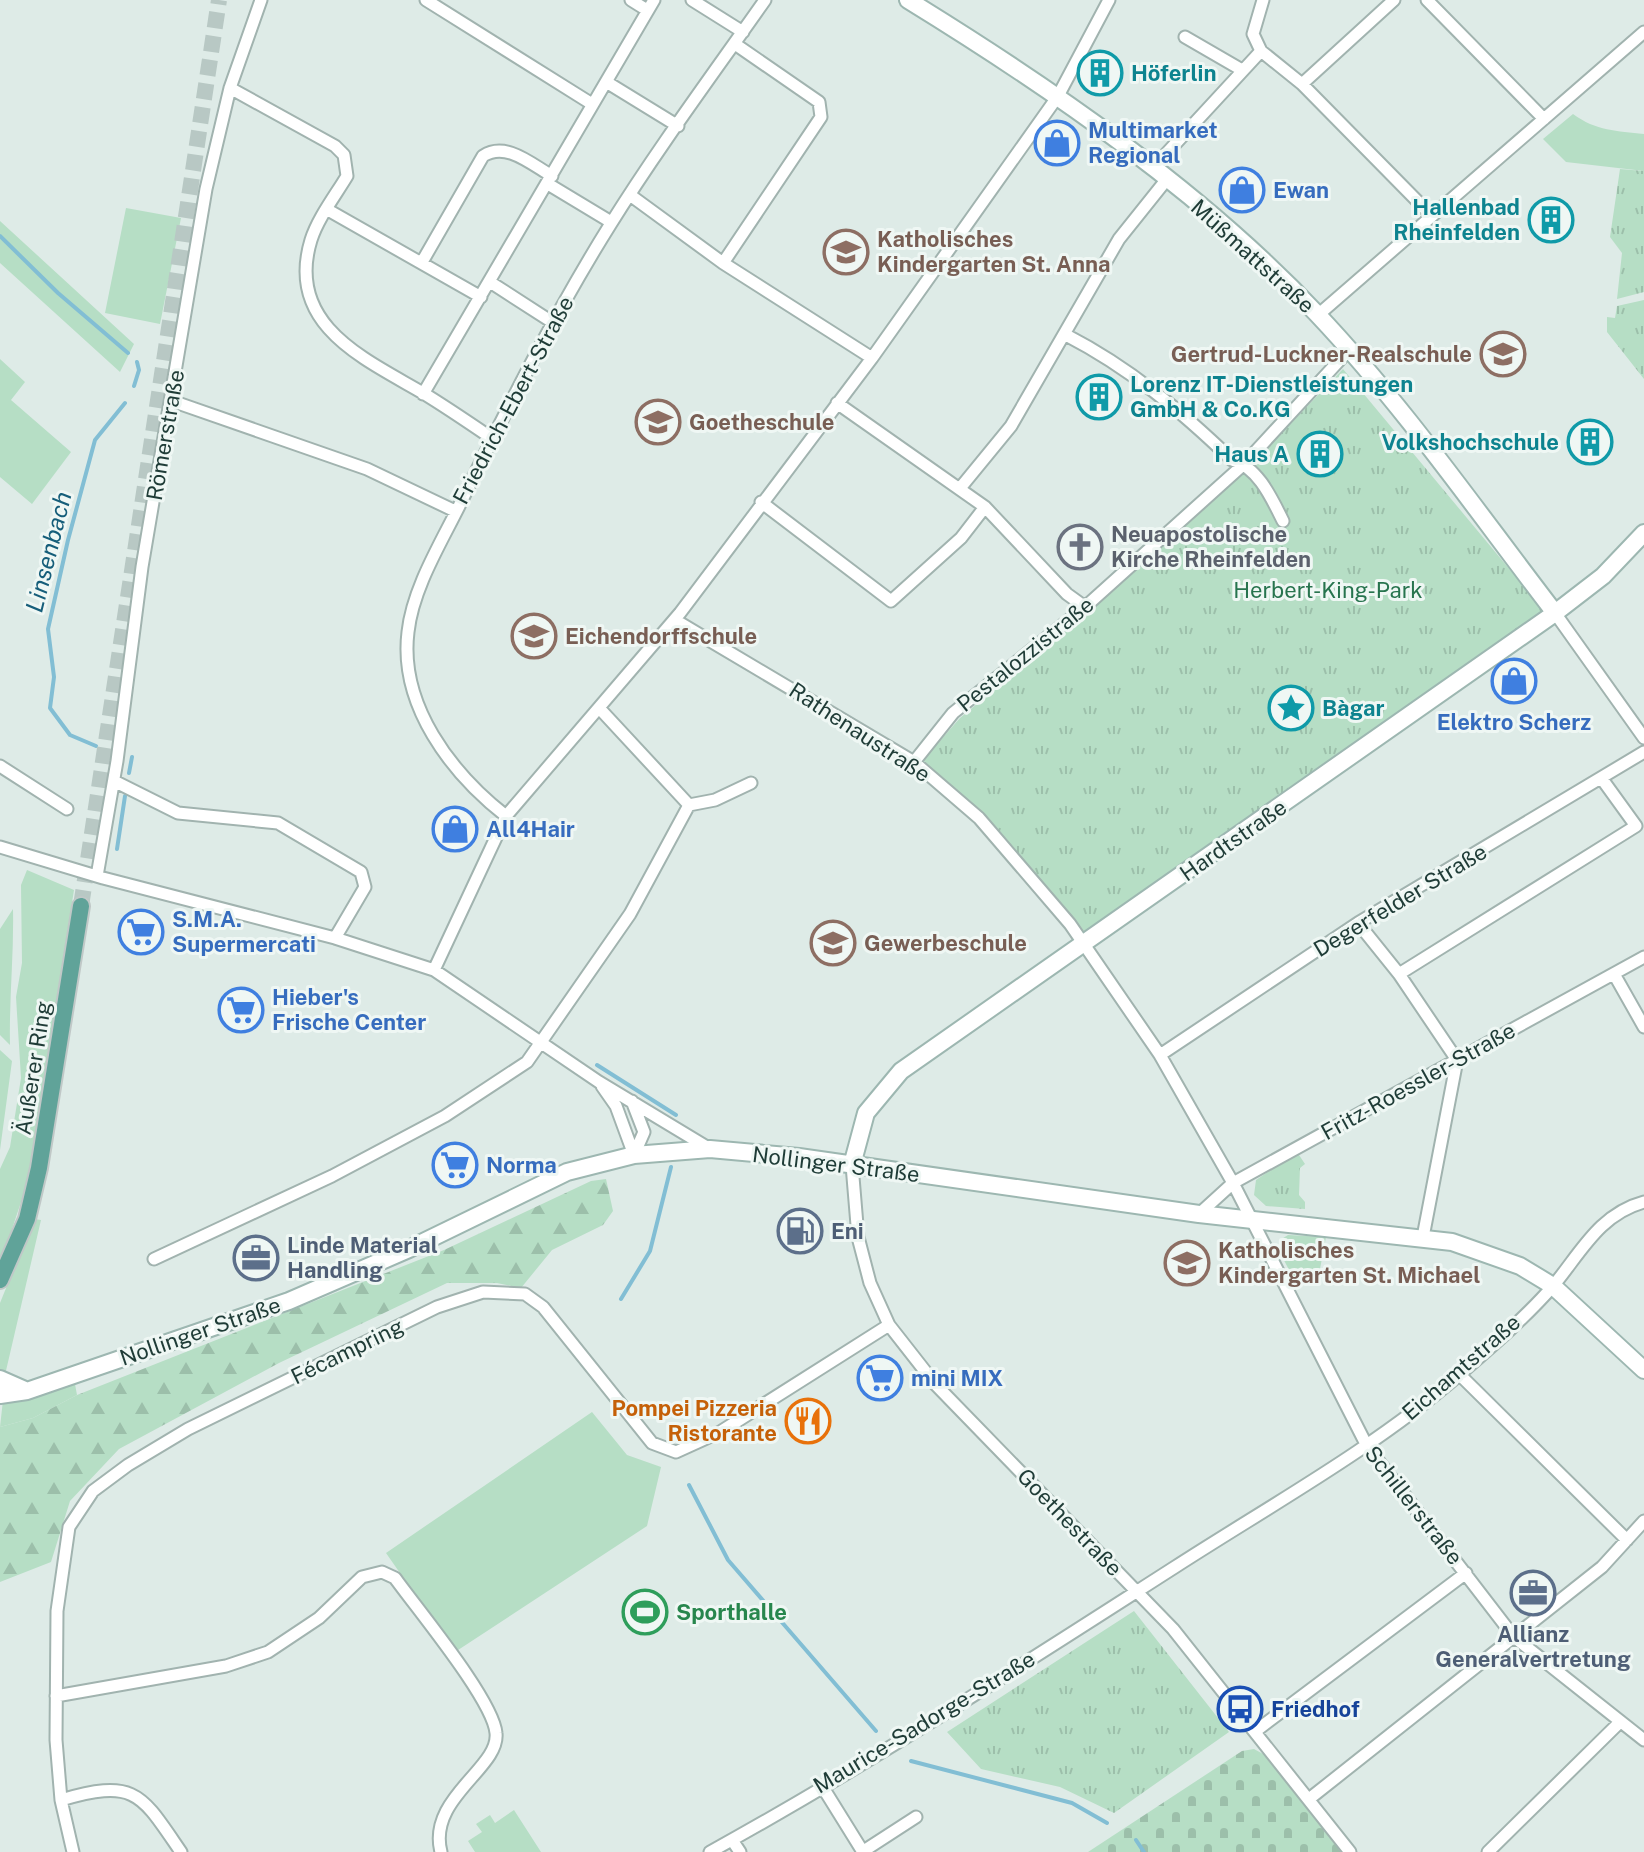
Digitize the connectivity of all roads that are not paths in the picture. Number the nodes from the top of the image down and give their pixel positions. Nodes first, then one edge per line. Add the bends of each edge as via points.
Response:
1 (261, 0) edge
2 (426, 0) edge
3 (631, 0) edge
4 (692, 0) edge
5 (765, 0) edge
6 (908, 0) edge
7 (1109, 0) edge
8 (1263, 0) edge
9 (1394, 0) edge
10 (1427, 0) edge
11 (651, 5) edge
12 (743, 32) junction
13 (1644, 32) edge
14 (1185, 37) dead end
15 (735, 44) junction
16 (1261, 51) junction
17 (1242, 70) junction
18 (608, 83) junction
19 (1302, 84) junction
20 (230, 88) junction
21 (1058, 96) junction
22 (592, 104) junction
23 (1544, 119) junction
24 (678, 126) junction
25 (1153, 168) junction
26 (1167, 179) junction
27 (550, 180) junction
28 (630, 195) junction
29 (328, 210) junction
30 (1432, 216) junction
31 (611, 222) junction
32 (422, 262) junction
33 (723, 263) junction
34 (490, 282) junction
35 (481, 297) junction
36 (1318, 315) junction
37 (552, 322) junction
38 (1066, 335) junction
39 (1348, 351) junction
40 (872, 358) junction
41 (423, 394) junction
42 (172, 401) junction
43 (837, 403) junction
44 (490, 437) junction
45 (1244, 464) junction
46 (961, 487) junction
47 (761, 502) junction
48 (985, 507) junction
49 (455, 511) junction
50 (1283, 521) dead end
51 (1644, 533) edge
52 (1085, 607) junction
53 (1555, 613) junction
54 (675, 620) junction
55 (600, 709) junction
56 (1642, 732) edge
57 (1644, 752) edge
58 (914, 762) junction
59 (0, 766) edge
60 (1602, 779) junction
61 (114, 781) junction
62 (751, 783) dead end
63 (689, 805) junction
64 (67, 809) dead end
65 (506, 816) junction
66 (0, 847) edge
67 (97, 876) junction
68 (81, 906) tunnel mouth
69 (1358, 923) junction
70 (335, 938) junction
71 (1084, 945) junction
72 (1644, 957) edge
73 (434, 970) junction
74 (1399, 974) junction
75 (1614, 974) junction
76 (1644, 1027) edge
77 (540, 1040) junction
78 (1160, 1055) junction
79 (1457, 1060) junction
80 (599, 1082) junction
81 (632, 1101) junction
82 (710, 1149) junction
83 (634, 1155) junction
84 (852, 1165) junction
85 (1233, 1183) junction
86 (1644, 1202) edge
87 (1199, 1214) junction
88 (1249, 1219) junction
89 (1423, 1237) junction
90 (154, 1259) dead end
91 (0, 1280) edge
92 (1553, 1286) junction
93 (889, 1325) junction
94 (1644, 1370) edge
95 (1460, 1375) junction
96 (0, 1379) edge
97 (27, 1391) junction
98 (0, 1395) edge
99 (1367, 1446) junction
100 (1644, 1521) edge
101 (1627, 1540) junction
102 (1466, 1573) junction
103 (1138, 1591) junction
104 (1514, 1637) junction
105 (56, 1696) junction
106 (1619, 1723) junction
107 (1257, 1730) junction
108 (1644, 1740) edge
109 (822, 1786) junction
110 (1309, 1799) junction
111 (61, 1800) junction
112 (916, 1817) dead end
113 (732, 1840) junction
114 (864, 1851) edge
115 (73, 1852) edge
116 (181, 1852) edge
117 (441, 1852) edge
118 (710, 1852) edge
119 (740, 1852) edge
120 (1350, 1852) edge
121 (1488, 1852) edge

1 - 20 street, Römerstraße
2 - 22 street
3 - 11 street
4 - 12 street
5 - 12 street, Friedrich-Ebert-Straße
6 - 21 street, Müßmattstraße
7 - 21 street
8 - 16 street via 1253,34
9 - 19 street
10 - 23 street
11 - 18 street
12 - 15 street, Friedrich-Ebert-Straße
13 - 23 street
14 - 17 street
15 - 24 street, Friedrich-Ebert-Straße
15 - 33 street via 819,102 821,117
16 - 17 street
16 - 19 street
17 - 25 street
18 - 22 street
18 - 24 street
19 - 30 street
20 - 29 street via 344,155 347,176
20 - 42 street, Römerstraße via 206,189
21 - 25 street, Müßmattstraße
21 - 40 street
22 - 27 street
23 - 30 street
24 - 28 street, Friedrich-Ebert-Straße
25 - 26 street, Müßmattstraße
26 - 36 street, Müßmattstraße
26 - 38 street via 1119,239
27 - 31 street
27 - 32 street via 506,150 493,149 483,156
27 - 34 street
28 - 31 street, Friedrich-Ebert-Straße
28 - 33 street
29 - 32 street
29 - 41 street via 307,259 307,280 318,314 341,345
30 - 36 street
31 - 37 street, Friedrich-Ebert-Straße
32 - 35 street
33 - 40 street
34 - 35 street
34 - 37 street
35 - 41 street
36 - 39 street, Müßmattstraße
37 - 44 street, Friedrich-Ebert-Straße
38 - 45 street via 1115,361 1232,460
38 - 46 street via 1011,426
39 - 45 street, Pestalozzistraße
39 - 53 street, Müßmattstraße
40 - 43 street
41 - 44 street
42 - 49 street via 367,469
42 - 61 street, Römerstraße via 142,567
43 - 46 street
43 - 47 street
44 - 49 street, Friedrich-Ebert-Straße
45 - 50 street
45 - 52 street, Pestalozzistraße
46 - 48 street
47 - 48 street via 891,601 951,548
47 - 54 street
48 - 52 street
49 - 65 street, Friedrich-Ebert-Straße via 408,631 412,696 447,753 485,800
51 - 53 street, Hardtstraße via 1603,576
52 - 58 street, Pestalozzistraße via 953,713
53 - 56 street, Müßmattstraße
53 - 71 street, Hardtstraße
54 - 55 street
54 - 58 street, Rathenaustraße
55 - 63 street
55 - 65 street
57 - 60 street, Degerfelder Straße
58 - 71 street, Rathenaustraße via 979,818
59 - 64 street
60 - 69 street, Degerfelder Straße
60 - 74 street via 1636,826
61 - 67 street, Römerstraße
61 - 70 street via 178,813 278,823 361,872 365,887
62 - 63 street
63 - 77 street via 630,914
65 - 73 street
66 - 67 street
67 - 70 street
68 - 91 main road, Äußerer Ring via 39,1168 27,1219
69 - 74 street
69 - 78 street, Degerfelder Straße
70 - 73 street
71 - 78 street, Rathenaustraße
71 - 84 street, Hardtstraße via 887,1083 866,1113
72 - 75 street, Fritz-Roessler-Straße
73 - 77 street
74 - 79 street
75 - 76 street
75 - 79 street, Fritz-Roessler-Straße
77 - 80 street
77 - 90 street via 527,1062 445,1116 332,1176
78 - 85 street, Schillerstraße
79 - 85 street, Fritz-Roessler-Straße
79 - 89 street
80 - 81 street
80 - 83 street via 616,1106
81 - 82 street
81 - 83 street via 644,1132
82 - 83 street, Nollinger Straße
82 - 84 street, Nollinger Straße
83 - 97 street, Nollinger Straße via 567,1172 289,1301
84 - 87 street, Nollinger Straße
84 - 93 street, Goethestraße via 858,1237
85 - 87 street, Fritz-Roessler-Straße
85 - 88 street, Schillerstraße
86 - 92 street, Eichamtstraße via 1599,1229
87 - 88 street, Nollinger Straße
88 - 89 street, Nollinger Straße
88 - 99 street, Schillerstraße
89 - 92 street, Nollinger Straße via 1520,1266
92 - 94 street, Nollinger Straße
92 - 95 street, Eichamtstraße
93 - 103 street, Goethestraße via 936,1385
93 - 105 street, Fécampring via 720,1432 676,1452 652,1443 569,1336 525,1294 483,1292 437,1307 188,1429 93,1491 69,1527 66,1542 57,1611
95 - 99 street, Eichamtstraße
95 - 101 street
96 - 97 street
97 - 98 street, Nollinger Straße
99 - 102 street, Schillerstraße
99 - 103 street, Eichamtstraße
100 - 101 street
101 - 104 street via 1602,1567
102 - 104 street, Schillerstraße
102 - 107 street
103 - 107 street, Goethestraße
103 - 109 street, Maurice-Sadorge-Straße
104 - 106 street, Schillerstraße
104 - 110 street
105 - 111 street, Fécampring
105 - 117 street via 226,1666 268,1652 319,1618 362,1577 382,1572 395,1578 484,1703 496,1729 493,1752 453,1798 441,1829
106 - 108 street, Schillerstraße
106 - 121 street
107 - 110 street, Goethestraße
109 - 113 street, Maurice-Sadorge-Straße
109 - 114 street
110 - 120 street, Goethestraße
111 - 115 street, Fécampring
111 - 116 street via 132,1793 144,1799
112 - 114 street
113 - 118 street, Maurice-Sadorge-Straße
113 - 119 street

